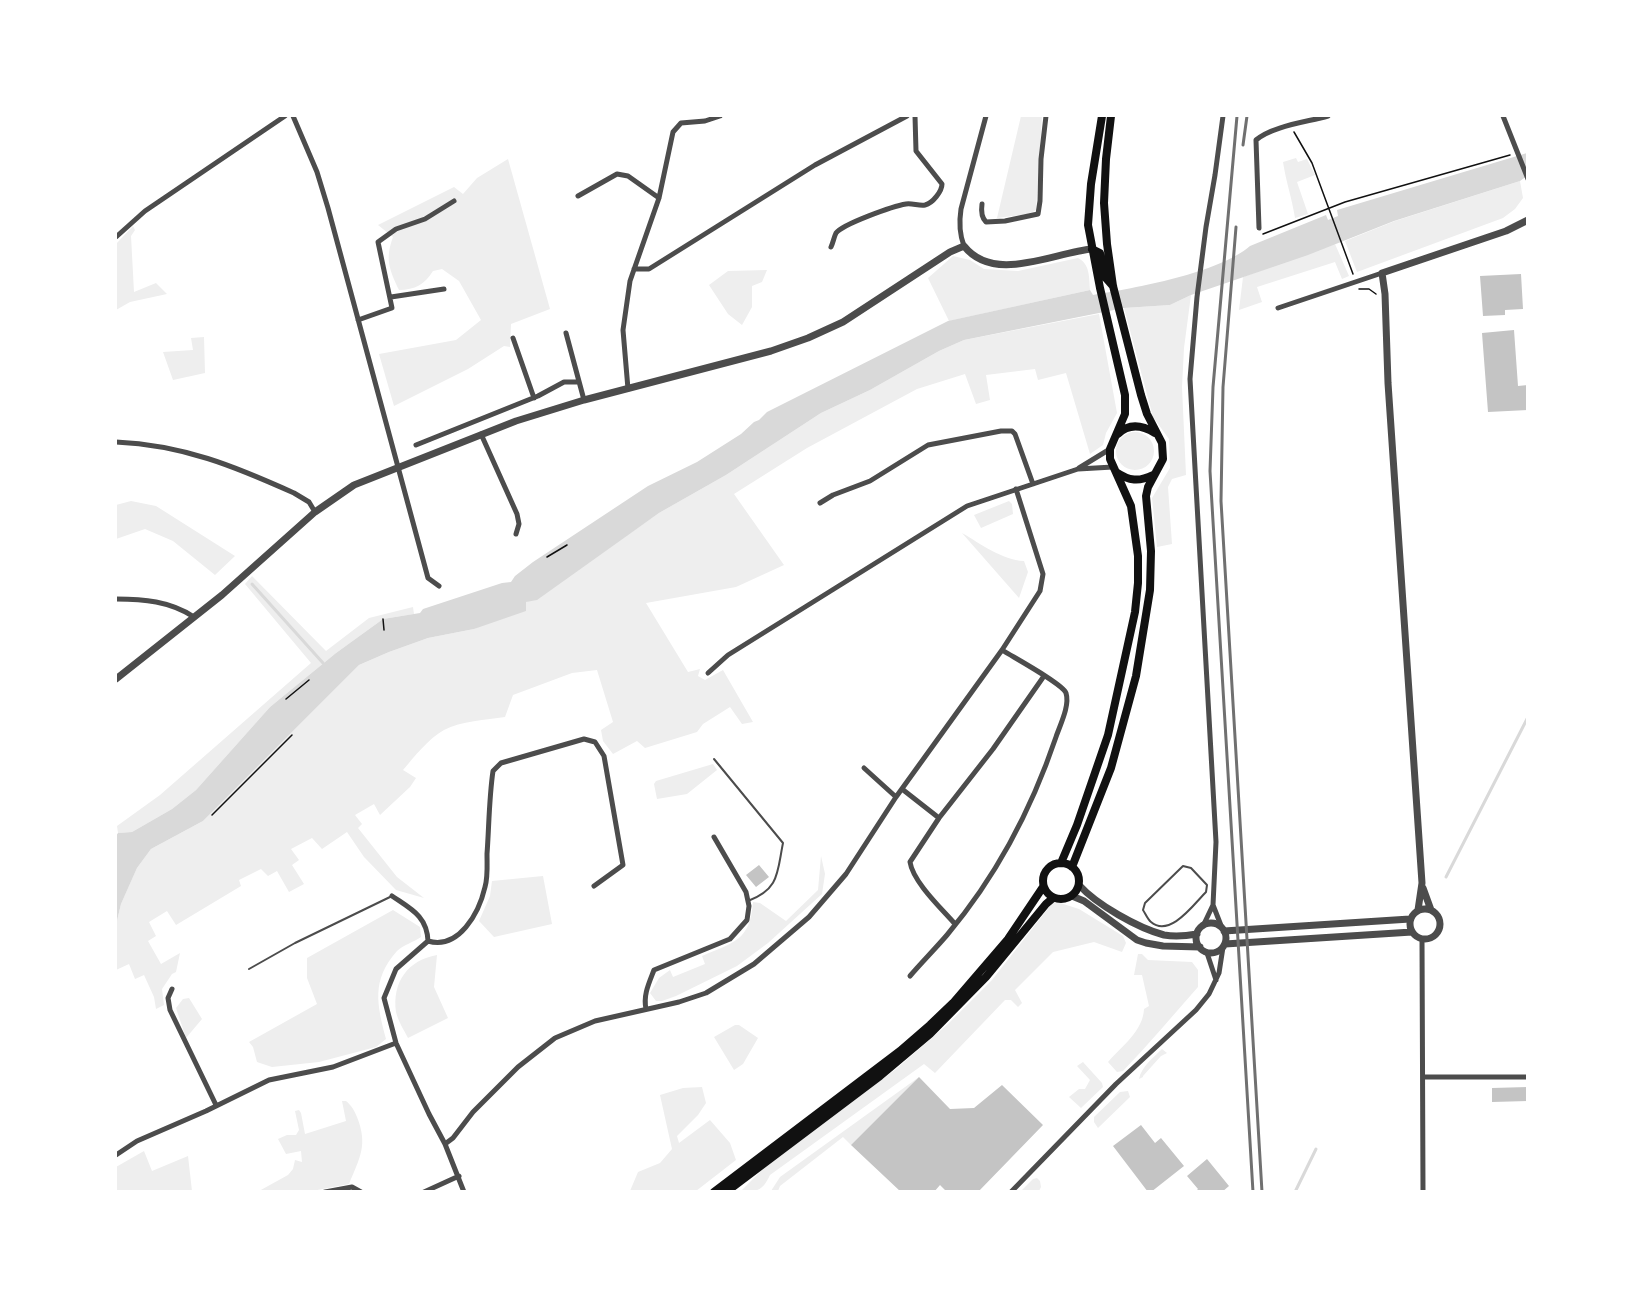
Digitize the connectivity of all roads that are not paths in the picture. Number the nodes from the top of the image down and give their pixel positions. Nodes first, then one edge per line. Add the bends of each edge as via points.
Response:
1 (285, 116) edge
2 (293, 116) edge
3 (720, 116) edge
4 (907, 116) edge
5 (915, 116) edge
6 (986, 116) edge
7 (1046, 116) edge
8 (1102, 116) edge
9 (1111, 116) edge
10 (1223, 116) edge
11 (1328, 116) edge
12 (1503, 116) edge
13 (1527, 180) edge
14 (578, 196) dead end
15 (658, 198) junction
16 (454, 201) dead end
17 (982, 204) dead end
18 (1527, 220) edge
19 (1259, 232) road end
20 (116, 237) edge
21 (964, 246) junction
22 (831, 247) dead end
23 (1092, 249) junction
24 (634, 269) junction
25 (1382, 273) junction
26 (1113, 286) junction
27 (444, 290) dead end
28 (391, 297) junction
29 (1278, 308) dead end
30 (358, 320) junction
31 (566, 333) dead end
32 (513, 338) dead end
33 (579, 382) junction
34 (628, 389) junction
35 (534, 398) junction
36 (584, 400) junction
37 (1155, 433) junction
38 (481, 434) junction
39 (116, 442) edge
40 (1111, 444) junction
41 (416, 445) dead end
42 (398, 466) junction
43 (1078, 469) junction
44 (1114, 470) junction
45 (1154, 475) junction
46 (1033, 484) junction
47 (1016, 489) junction
48 (820, 503) dead end
49 (315, 512) junction
50 (516, 534) dead end
51 (439, 586) dead end
52 (116, 599) edge
53 (194, 617) junction
54 (1002, 650) junction
55 (708, 673) dead end
56 (1044, 676) junction
57 (116, 679) edge
58 (714, 759) dead end
59 (864, 768) dead end
60 (902, 789) junction
61 (896, 798) junction
62 (939, 818) junction
63 (714, 837) dead end
64 (1060, 863) junction
65 (1072, 867) junction
66 (1079, 885) junction
67 (594, 886) dead end
68 (1422, 886) junction
69 (1043, 887) junction
70 (392, 896) joint
71 (1072, 896) junction
72 (1053, 898) junction
73 (748, 901) junction
74 (1213, 905) junction
75 (1418, 910) junction
76 (1431, 910) junction
77 (1410, 920) junction
78 (955, 924) junction
79 (1173, 924) joint
80 (1203, 926) junction
81 (1223, 929) junction
82 (1412, 932) junction
83 (1197, 934) junction
84 (1422, 939) junction
85 (428, 941) junction
86 (1224, 945) junction
87 (1200, 947) junction
88 (1207, 953) junction
89 (249, 969) dead end
90 (910, 976) dead end
91 (1216, 981) junction
92 (172, 989) dead end
93 (646, 1010) junction
94 (396, 1043) junction
95 (1423, 1077) junction
96 (1527, 1077) edge
97 (216, 1105) junction
98 (445, 1144) junction
99 (116, 1155) edge
100 (459, 1176) junction
101 (326, 1191) edge
102 (361, 1191) edge
103 (424, 1191) edge
104 (464, 1191) edge
105 (714, 1191) edge
106 (726, 1191) edge
107 (1011, 1191) edge
108 (1423, 1191) edge

1 - 20 street via 145,210
2 - 30 street via 317,172
3 - 15 street via 681,123 673,132
4 - 24 street via 814,165 649,269
5 - 22 street via 916,151 942,184 941,190 925,205 909,203 862,219 837,232
6 - 21 street via 961,209 959,223
7 - 17 street via 1038,214 986,222
8 - 23 main road via 1089,202
9 - 26 main road via 1104,203
10 - 74 street via 1197,297 1190,379 1216,842
11 - 19 street via 1263,133 1256,140
12 - 13 street
14 - 15 street via 617,174 628,176
15 - 24 street
16 - 28 street via 378,242
18 - 25 street via 1506,231
21 - 23 street via 982,261 1003,265
21 - 34 street via 843,322 808,338
23 - 26 main road via 1100,253 1106,278
23 - 40 main road via 1126,405
24 - 34 street via 623,330
25 - 29 street
25 - 68 street
26 - 37 main road via 1140,394
27 - 28 street
28 - 30 street via 392,308
30 - 42 street
31 - 33 street
32 - 35 street
33 - 35 street via 564,382
33 - 36 street
34 - 36 street
35 - 41 street
36 - 38 street
37 - 40 main road via 1147,428 1129,427
37 - 45 main road via 1162,443 1164,459
38 - 42 street
38 - 50 street via 517,514
39 - 49 street via 198,454 294,493 309,502
40 - 43 street
40 - 44 main road
42 - 49 street via 354,485
42 - 51 street via 428,578
43 - 44 street
43 - 46 street
44 - 45 main road via 1133,480
44 - 64 main road via 1131,506 1136,531 1136,612 1108,735
45 - 65 main road via 1146,496 1150,590 1136,676 1111,768
46 - 47 street
46 - 48 street via 1015,434 1001,431 928,445 870,481
47 - 54 street via 1043,574 1042,584
47 - 55 street via 967,506 728,655
49 - 53 street
52 - 53 street via 180,607
53 - 57 street
54 - 56 street
54 - 60 street
56 - 62 street
56 - 78 street via 1066,695 1064,715 1052,749 1009,843
58 - 73 lane via 783,843 776,878 765,895
59 - 61 street
60 - 61 street
60 - 62 street
61 - 93 street via 846,874 809,917 754,964 706,993
62 - 78 street via 914,854 911,869
63 - 73 street via 736,872
64 - 65 main road
64 - 69 main road via 1048,869
65 - 66 main road
66 - 71 main road
66 - 83 street via 1134,923 1165,935
67 - 85 street via 623,865 604,756 595,742 584,739 501,763 493,771 486,886 475,917 457,936 445,942
68 - 75 street
68 - 76 street
69 - 72 main road
69 - 105 main road via 1008,939 930,1025
70 - 85 street via 419,916 426,926
70 - 89 lane
71 - 72 main road
71 - 87 street via 1137,940
72 - 106 main road via 986,977 930,1034
73 - 93 street via 747,920 730,939 654,970 647,988
74 - 80 street
74 - 81 street
75 - 76 street
75 - 77 street
76 - 84 street via 1439,920 1439,929 1434,936
77 - 81 street
77 - 82 street
78 - 90 street
79 - 79 lane via 1206,892 1207,885 1191,868 1183,866 1148,900 1143,910 1151,922 1163,927
80 - 81 street via 1212,924
80 - 83 street
81 - 86 street
82 - 84 street
82 - 86 street
83 - 87 street
84 - 95 street
85 - 94 street via 396,969 384,998
86 - 88 street
86 - 91 street
87 - 88 street
88 - 91 street
91 - 107 street via 1196,1010 1116,1084
92 - 97 street via 168,998 170,1010
93 - 98 street via 595,1021 555,1038 518,1067
94 - 97 street via 333,1067 269,1080
94 - 98 street
95 - 96 street
95 - 108 street
97 - 99 street via 137,1141
98 - 100 street
100 - 103 street
100 - 104 street
101 - 102 street via 352,1187

